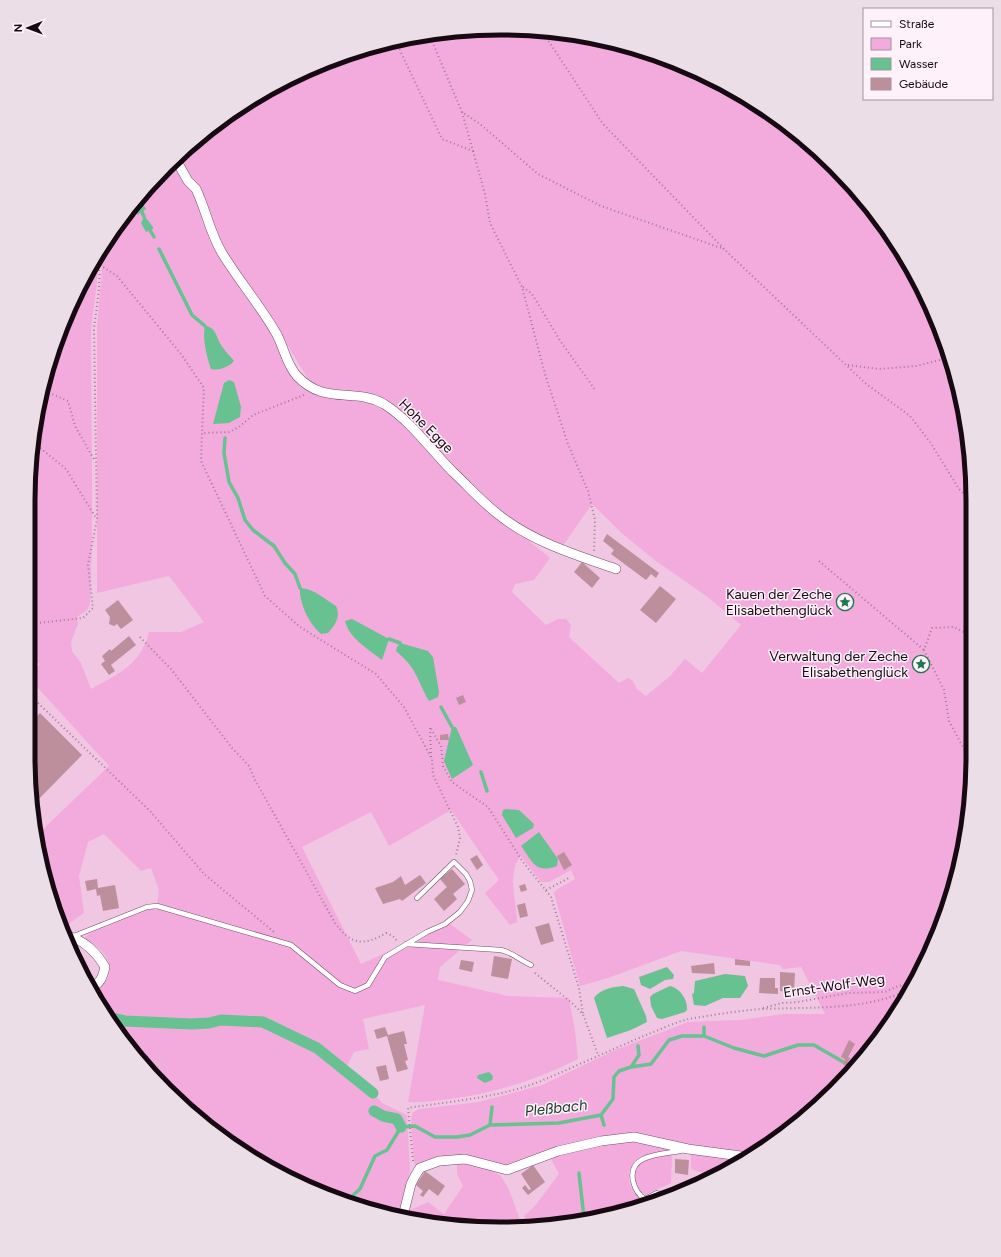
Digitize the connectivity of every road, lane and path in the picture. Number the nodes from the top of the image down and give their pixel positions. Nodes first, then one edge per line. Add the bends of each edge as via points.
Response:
1 (546, 38) edge
2 (432, 40) edge
3 (398, 47) edge
4 (462, 112) junction
5 (473, 151) junction
6 (179, 164) edge
7 (725, 250) junction
8 (100, 264) joint
9 (522, 287) junction
10 (944, 359) edge
11 (847, 365) junction
12 (315, 390) junction
13 (596, 391) dead end
14 (48, 392) edge
15 (202, 433) junction
16 (38, 447) edge
17 (96, 462) junction
18 (966, 496) edge
19 (97, 519) junction
20 (593, 561) junction
21 (819, 561) dead end
22 (616, 569) dead end
23 (35, 623) edge
24 (966, 633) edge
25 (140, 637) dead end
26 (924, 650) junction
27 (35, 700) edge
28 (966, 753) edge
29 (432, 759) junction
30 (454, 862) junction
31 (569, 878) dead end
32 (546, 890) junction
33 (417, 898) dead end
34 (70, 936) edge
35 (406, 944) junction
36 (291, 945) junction
37 (400, 948) junction
38 (531, 965) dead end
39 (534, 973) dead end
40 (95, 985) edge
41 (906, 985) edge
42 (902, 993) edge
43 (758, 1010) junction
44 (583, 1014) junction
45 (598, 1055) junction
46 (688, 1149) junction
47 (740, 1156) edge
48 (415, 1176) junction
49 (657, 1193) dead end
50 (647, 1198) edge
51 (645, 1199) edge
52 (403, 1211) edge

1 - 7 path via 603,124
2 - 4 path
3 - 5 path via 442,139
4 - 5 path
4 - 7 path via 480,124 538,174 601,206
5 - 9 path via 490,223
6 - 12 street, Hohe Egge via 196,189 222,252 256,300 277,335 286,358 297,376
7 - 11 path
8 - 15 path via 117,276 182,354 204,388
8 - 17 path via 94,328
9 - 13 path via 532,294
9 - 20 path via 545,374 568,444 588,491 595,520
10 - 11 path via 916,366 879,369
11 - 18 path via 865,383 910,416
12 - 15 path via 253,415 240,427 229,432
12 - 20 street, Hohe Egge via 382,403 395,412 498,515 540,540
14 - 17 path via 68,402 75,426
15 - 29 path via 201,461 265,596 300,627 376,674 404,707
16 - 19 path via 66,469
17 - 19 path
19 - 23 path via 88,565 93,608 83,618
20 - 22 street, Hohe Egge
21 - 26 path
24 - 26 path via 954,627 932,628
25 - 37 path via 171,669 249,766 343,935 356,942 386,934 396,938
26 - 28 path via 944,690 949,721
27 - 36 path via 150,811 204,874
29 - 30 path via 434,775 458,827 460,838
29 - 32 path via 430,727 441,746 443,766 452,782 488,807 523,862
30 - 33 lane
30 - 35 lane via 470,881 472,890 468,901 460,912 445,924
31 - 32 path
32 - 44 path via 558,914 579,988
34 - 36 lane via 147,907 157,906
34 - 40 street via 98,956 105,967 102,979
35 - 37 lane
35 - 38 lane via 501,950 513,953 522,962
36 - 37 lane via 340,985 355,991 368,985 385,957
39 - 44 path
41 - 43 path, Ernst-Wolf-Weg via 885,992 782,1003
42 - 43 path via 830,1008
43 - 45 path via 687,1019
44 - 45 path
45 - 48 path via 540,1081 504,1092 408,1108
46 - 47 street
46 - 48 street via 634,1137 616,1138 558,1151 507,1170 465,1159 452,1159 420,1168
46 - 51 lane via 654,1154 636,1165 632,1174 635,1188
48 - 52 street via 410,1184
49 - 50 lane

